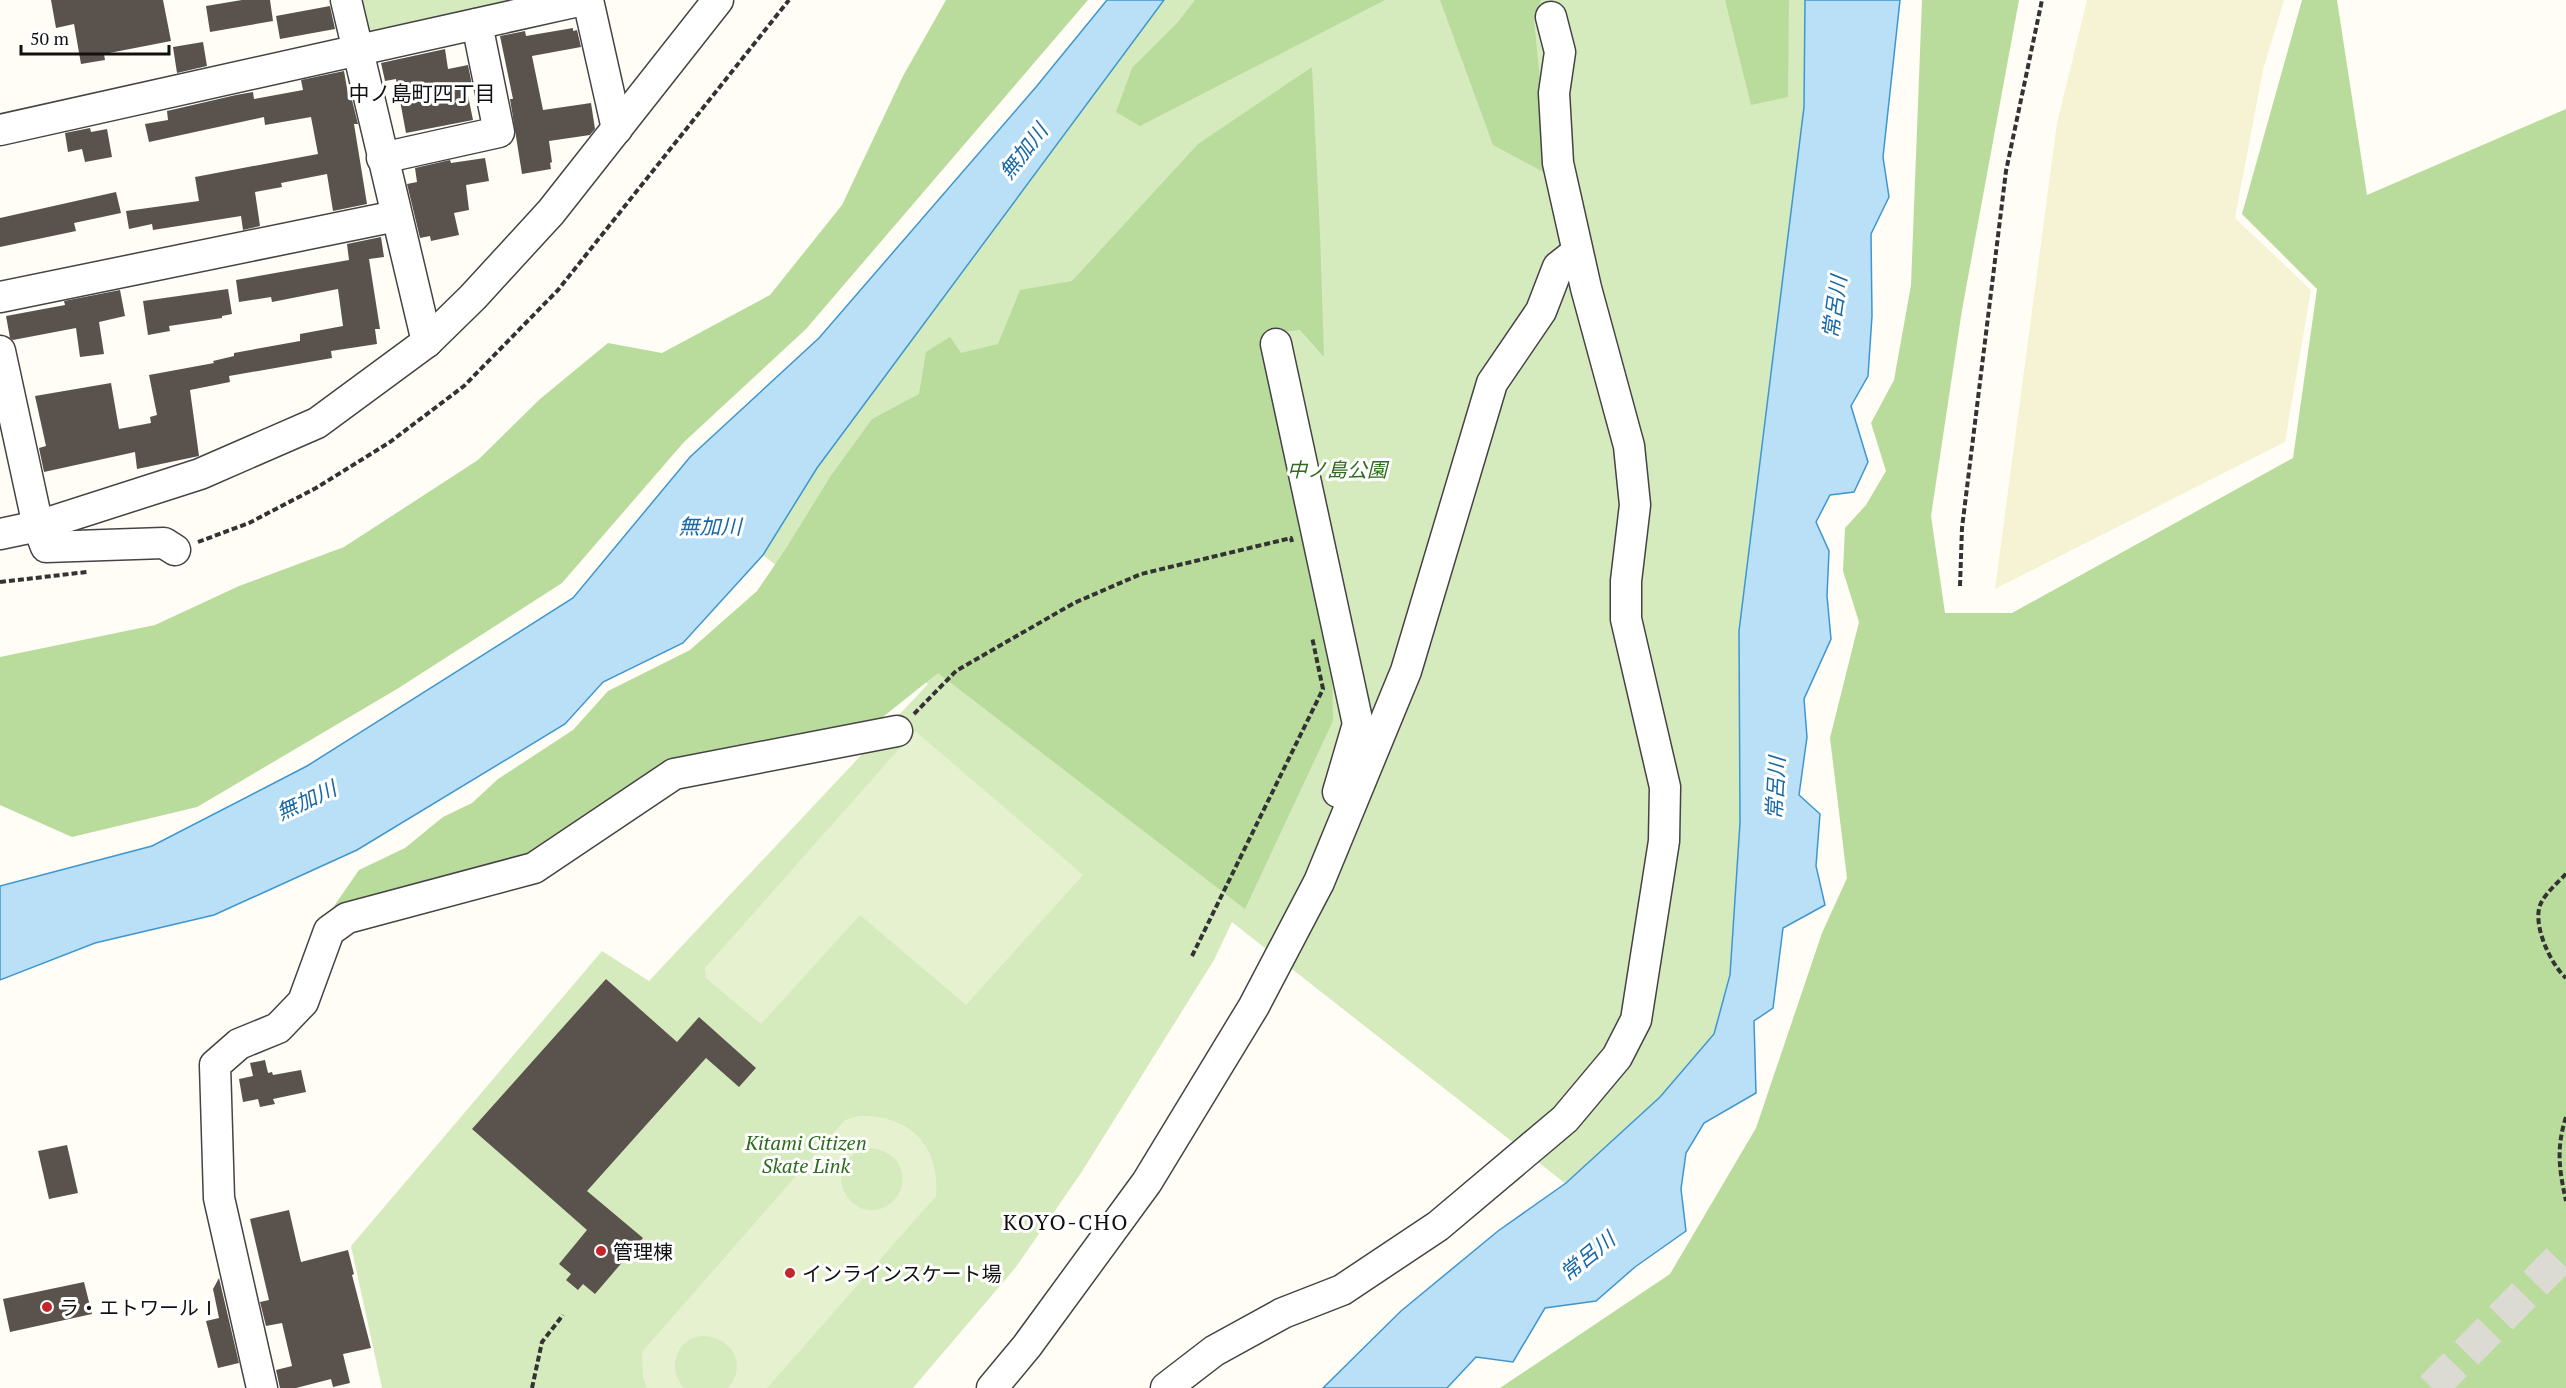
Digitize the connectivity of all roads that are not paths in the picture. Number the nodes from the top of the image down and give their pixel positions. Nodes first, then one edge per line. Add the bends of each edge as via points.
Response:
1 (346, 0) edge
2 (583, 0) edge
3 (588, 0) edge
4 (718, 0) edge
5 (1551, 17) dead end
6 (477, 24) junction
7 (357, 50) junction
8 (617, 129) junction
9 (0, 130) edge
10 (382, 158) junction
11 (396, 216) junction
12 (1577, 252) junction
13 (0, 297) edge
14 (427, 342) junction
15 (1276, 344) dead end
16 (0, 351) edge
17 (38, 526) junction
18 (0, 534) edge
19 (175, 550) dead end
20 (906, 723) road end
21 (1329, 856) junction
22 (262, 1388) edge
23 (992, 1388) edge
24 (1166, 1388) edge

1 - 7 street
2 - 6 street
3 - 8 street
4 - 8 street
5 - 12 street via 1560,52 1554,93 1558,163
6 - 7 street
6 - 10 street via 499,132
7 - 9 street
7 - 10 street
8 - 14 street via 551,212
10 - 11 street
11 - 13 street
11 - 14 street
12 - 21 street via 1558,267 1541,311 1492,382 1406,671
12 - 24 street via 1629,446 1635,505 1626,619 1665,788 1664,841 1636,1020 1617,1057 1564,1119 1438,1226 1342,1290 1283,1313 1214,1351
14 - 17 street via 317,423 200,474
15 - 21 street via 1358,723 1327,829
16 - 17 street
17 - 18 street
17 - 19 street via 46,547 164,543
20 - 22 street via 674,774 534,868 347,918 329,931 303,1002 278,1028 239,1044 215,1065 219,1198
21 - 23 street via 1254,1006 1147,1182

